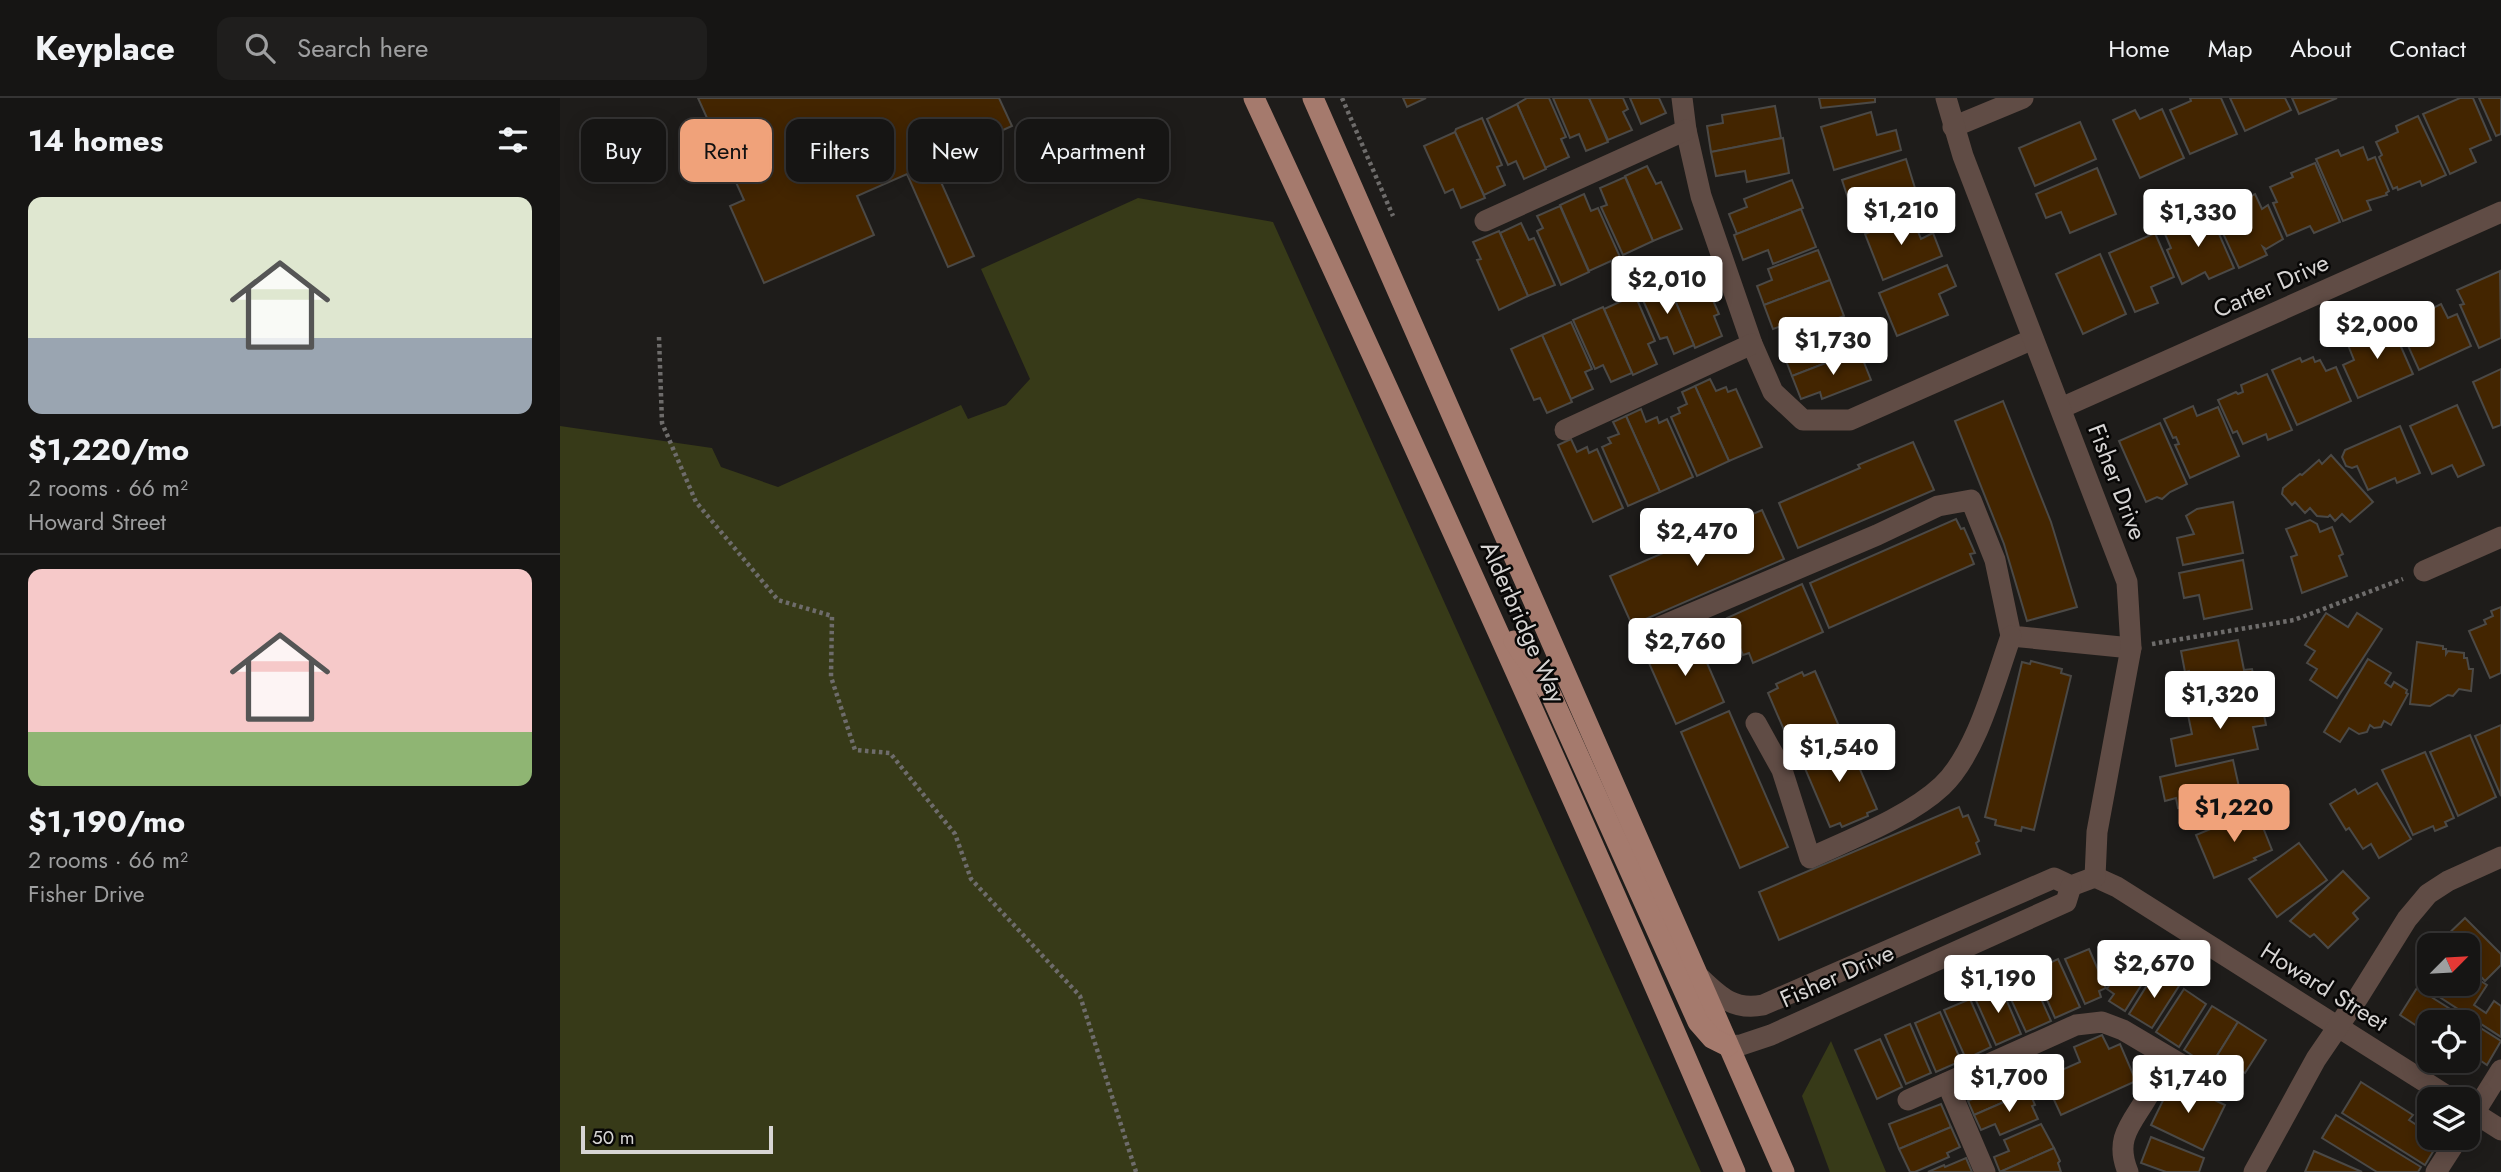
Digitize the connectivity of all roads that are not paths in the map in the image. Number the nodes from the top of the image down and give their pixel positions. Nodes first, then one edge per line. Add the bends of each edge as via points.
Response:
1 (1254, 98) edge
2 (1313, 98) edge
3 (1682, 98) edge
4 (1946, 98) edge
5 (2023, 98) edge
6 (1954, 127) junction
7 (1686, 130) junction
8 (2501, 212) edge
9 (1485, 221) dead end
10 (2033, 339) junction
11 (1752, 344) junction
12 (2062, 408) junction
13 (1565, 430) dead end
14 (2501, 537) edge
15 (2424, 571) road end
16 (1480, 590) junction
17 (1660, 627) dead end
18 (2011, 636) junction
19 (2131, 648) junction
20 (1756, 723) dead end
21 (2501, 857) edge
22 (2095, 877) junction
23 (2071, 886) junction
24 (1697, 975) junction
25 (2339, 1028) junction
26 (1728, 1046) junction
27 (2166, 1058) junction
28 (2501, 1070) edge
29 (1947, 1083) junction
30 (2433, 1087) edge
31 (2221, 1088) dead end
32 (1908, 1100) dead end
33 (2480, 1100) edge
34 (2480, 1120) edge
35 (2501, 1129) edge
36 (2450, 1150) edge
37 (1735, 1172) edge
38 (1784, 1172) edge
39 (1985, 1172) edge
40 (2129, 1172) edge
41 (2254, 1172) edge
42 (2436, 1172) edge

1 - 16 main road, Alderbridge Way
2 - 24 main road, Alderbridge Way
3 - 7 street
4 - 6 street, Fisher Drive
5 - 6 street
6 - 10 street, Fisher Drive
7 - 9 street
7 - 11 street via 1701,196
8 - 12 street, Carter Drive
10 - 11 street via 1850,420 1803,420 1773,392
10 - 12 street, Fisher Drive
11 - 13 street
12 - 19 street, Fisher Drive via 2127,582
14 - 15 street
16 - 26 main road via 1552,697 1698,1023
16 - 37 main road, Alderbridge Way
17 - 18 street via 1938,506 1971,500 1995,560
18 - 19 street
18 - 20 street via 1967,752 1942,786 1901,814 1810,858 1782,771
19 - 22 street, Fisher Drive via 2097,832
21 - 25 street via 2428,894 2407,919
22 - 23 street, Fisher Drive
22 - 25 street, Howard Street
23 - 24 street, Fisher Drive via 2054,878 1763,1005 1737,1005
23 - 26 street, Fisher Drive via 2066,902 1771,1035
24 - 26 main road, Alderbridge Way
25 - 30 street, Howard Street
25 - 41 street via 2316,1059
26 - 38 main road, Alderbridge Way
27 - 29 street via 2102,1022 2076,1025
27 - 31 street
27 - 40 street via 2123,1139 2122,1157
28 - 33 street
29 - 32 street
29 - 39 street
34 - 35 street
36 - 42 street

